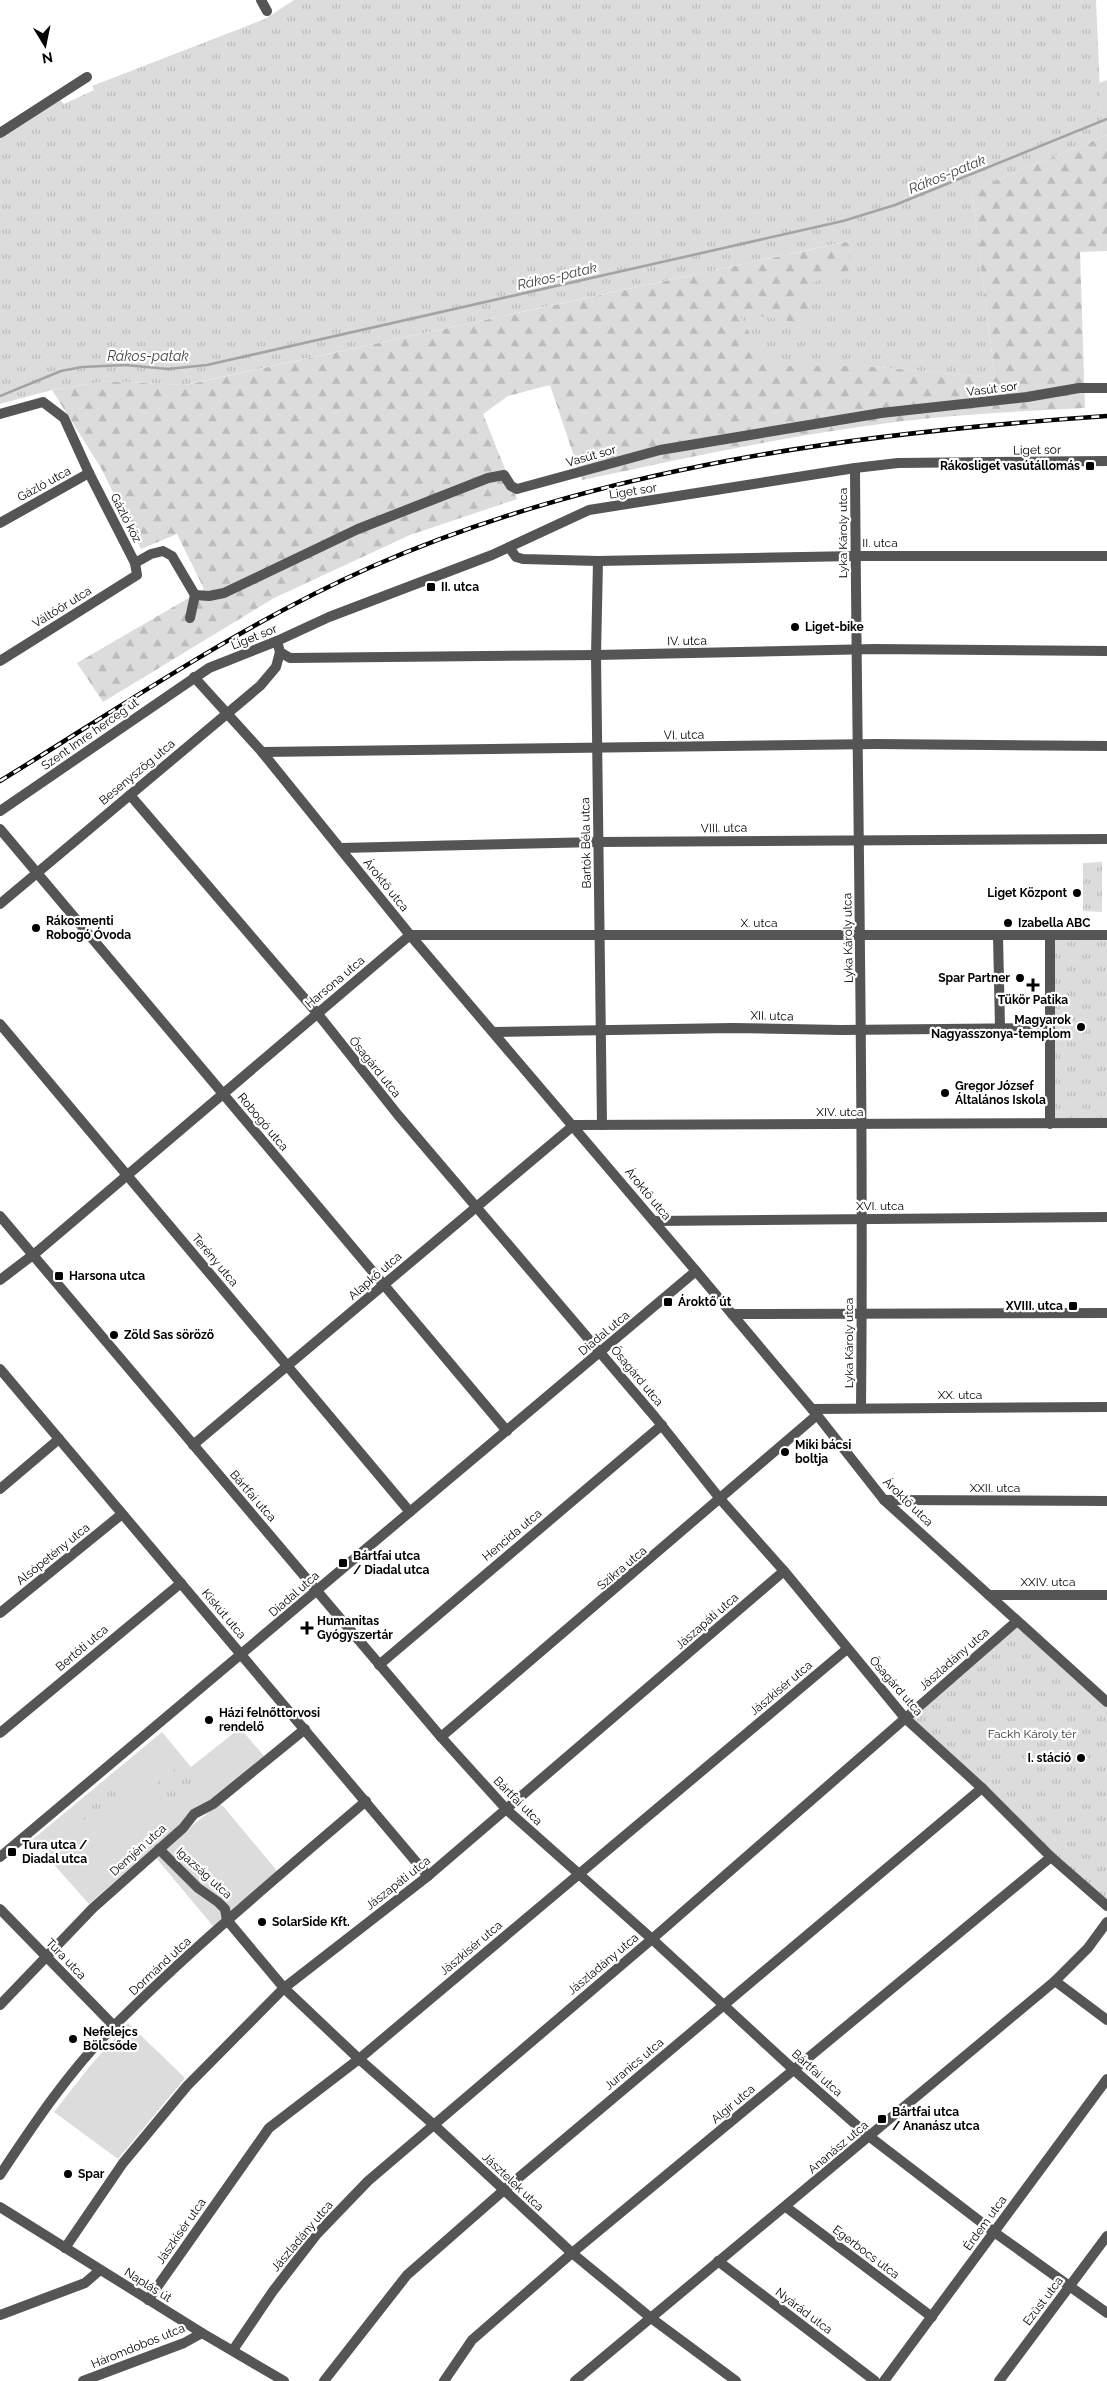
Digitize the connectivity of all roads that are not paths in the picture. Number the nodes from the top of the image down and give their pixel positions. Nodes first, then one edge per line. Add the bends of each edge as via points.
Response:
1 (261, 0) edge
2 (267, 11) dead end
3 (87, 77) dead end
4 (0, 133) edge
5 (1107, 388) edge
6 (0, 414) edge
7 (1107, 461) edge
8 (855, 468) junction
9 (89, 473) junction
10 (0, 523) edge
11 (509, 547) junction
12 (856, 556) junction
13 (1107, 556) edge
14 (598, 561) junction
15 (135, 563) junction
16 (137, 575) joint
17 (195, 595) junction
18 (190, 618) dead end
19 (277, 641) junction
20 (856, 650) junction
21 (1107, 651) edge
22 (280, 652) junction
23 (596, 655) junction
24 (1, 659) edge
25 (194, 677) junction
26 (227, 714) junction
27 (857, 744) junction
28 (1107, 746) edge
29 (597, 749) junction
30 (262, 752) junction
31 (130, 795) junction
32 (0, 811) edge
33 (0, 828) edge
34 (1107, 838) edge
35 (857, 839) junction
36 (598, 842) junction
37 (341, 848) junction
38 (36, 873) junction
39 (0, 904) edge
40 (1050, 934) junction
41 (410, 935) junction
42 (600, 935) junction
43 (1107, 935) edge
44 (861, 936) junction
45 (998, 936) junction
46 (317, 1013) junction
47 (0, 1024) edge
48 (1000, 1027) junction
49 (1050, 1028) junction
50 (862, 1029) junction
51 (600, 1031) junction
52 (494, 1032) junction
53 (224, 1095) junction
54 (1107, 1123) edge
55 (862, 1124) junction
56 (1050, 1124) junction
57 (574, 1125) junction
58 (602, 1125) junction
59 (126, 1176) junction
60 (477, 1207) junction
61 (0, 1216) edge
62 (1107, 1217) edge
63 (862, 1219) junction
64 (654, 1221) junction
65 (33, 1256) junction
66 (696, 1271) junction
67 (0, 1280) edge
68 (384, 1286) junction
69 (862, 1313) junction
70 (1107, 1313) edge
71 (732, 1314) junction
72 (600, 1352) junction
73 (288, 1366) junction
74 (0, 1369) edge
75 (1107, 1407) edge
76 (861, 1408) junction
77 (815, 1412) junction
78 (662, 1425) junction
79 (507, 1432) junction
80 (59, 1440) junction
81 (193, 1445) junction
82 (0, 1489) edge
83 (721, 1500) junction
84 (884, 1500) junction
85 (1107, 1501) edge
86 (410, 1512) junction
87 (122, 1514) junction
88 (784, 1571) junction
89 (181, 1582) junction
90 (317, 1591) junction
91 (989, 1595) junction
92 (1107, 1595) edge
93 (0, 1613) edge
94 (1017, 1621) junction
95 (847, 1649) junction
96 (242, 1655) junction
97 (379, 1665) junction
98 (1107, 1702) edge
99 (905, 1718) junction
100 (305, 1729) junction
101 (0, 1733) edge
102 (441, 1737) junction
103 (982, 1788) junction
104 (366, 1801) junction
105 (507, 1810) junction
106 (159, 1849) junction
107 (0, 1857) edge
108 (1051, 1857) junction
109 (579, 1874) junction
110 (428, 1876) junction
111 (1107, 1906) edge
112 (0, 1909) edge
113 (227, 1920) junction
114 (1107, 1922) edge
115 (652, 1939) junction
116 (46, 1955) junction
117 (1055, 1982) junction
118 (284, 1988) junction
119 (0, 2005) edge
120 (724, 2005) junction
121 (1107, 2020) edge
122 (114, 2026) junction
123 (359, 2059) junction
124 (794, 2070) junction
125 (1107, 2079) edge
126 (433, 2124) junction
127 (870, 2137) junction
128 (0, 2175) edge
129 (504, 2190) junction
130 (786, 2207) junction
131 (3, 2212) edge
132 (994, 2232) junction
133 (1107, 2236) edge
134 (65, 2248) junction
135 (572, 2253) junction
136 (718, 2261) junction
137 (100, 2270) junction
138 (1070, 2286) junction
139 (148, 2300) junction
140 (1107, 2313) edge
141 (0, 2315) edge
142 (932, 2317) junction
143 (650, 2318) junction
144 (202, 2333) junction
145 (233, 2350) junction
146 (83, 2381) edge
147 (284, 2381) edge
148 (324, 2381) edge
149 (444, 2381) edge
150 (575, 2381) edge
151 (736, 2381) edge
152 (875, 2381) edge
153 (884, 2381) edge
154 (999, 2381) edge

1 - 2 street
3 - 4 street
5 - 17 street, Vasút sor via 1079,388 881,413 660,450 517,490 504,475 488,478 358,529 224,592
6 - 9 street, Gázló utca via 44,402 64,418
7 - 8 street, Liget sor via 898,463
8 - 11 street, Liget sor via 589,510
8 - 12 street, Lyka Károly utca
9 - 10 street, Gázló utca
9 - 15 street, Gázló köz
11 - 14 street, II. utca via 516,557 523,559
11 - 19 street, Liget sor via 329,617
12 - 13 street, II. utca
12 - 14 street, II. utca
12 - 20 street, Lyka Károly utca
14 - 23 street, Bartók Béla utca
15 - 16 street, Gázló köz
15 - 17 street via 163,551 172,556
16 - 24 street, Váltóőr utca
17 - 18 street
19 - 22 street
19 - 25 street, Liget sor
20 - 21 street, IV. utca
20 - 23 street, IV. utca
20 - 27 street, Lyka Károly utca
22 - 23 street, IV. utca via 290,658
22 - 26 street, Besenyszög utca via 276,667 260,686
23 - 29 street, Bartók Béla utca
25 - 26 street, Ároktő utca
25 - 32 street, Szent Imre herceg út
26 - 30 street, Ároktő utca
26 - 31 street, Besenyszög utca
27 - 28 street, VI. utca
27 - 29 street, VI. utca
27 - 35 street, Lyka Károly utca
29 - 30 street, VI. utca
29 - 36 street, Bartók Béla utca
30 - 37 street, Ároktő utca
31 - 38 street, Besenyszög utca
31 - 46 street, Ősagárd utca
33 - 38 street, Robogó utca
34 - 35 street, VIII. utca
35 - 36 street, VIII. utca
35 - 44 street, Lyka Károly utca
36 - 37 street, VIII. utca
36 - 42 street, Bartók Béla utca
37 - 41 street, Ároktő utca
38 - 39 street, Besenyszög utca
38 - 53 street, Robogó utca
40 - 43 street, X. utca
40 - 45 street, X. utca
40 - 49 street
41 - 42 street, X. utca
41 - 46 street, Harsona utca
41 - 52 street, Ároktő utca
42 - 44 street, X. utca
42 - 51 street, Bartók Béla utca
44 - 45 street, X. utca
44 - 50 street, Lyka Károly utca
45 - 48 street
46 - 53 street, Harsona utca
46 - 60 street, Ősagárd utca
47 - 59 street, Terény utca
48 - 49 street, XII. utca
48 - 50 street, XII. utca
49 - 56 street
50 - 51 street, XII. utca
50 - 55 street, Lyka Károly utca
51 - 52 street, XII. utca
51 - 58 street, Bartók Béla utca
52 - 57 street, Ároktő utca
53 - 59 street, Harsona utca
53 - 68 street, Robogó utca
54 - 56 street, XIV. utca
55 - 56 street, XIV. utca
55 - 58 street, XIV. utca
55 - 63 street, Lyka Károly utca
57 - 58 street, XIV. utca
57 - 60 street, Alapkő utca
57 - 64 street, Ároktő utca
59 - 65 street, Harsona utca
59 - 73 street, Terény utca
60 - 68 street, Alapkő utca
60 - 72 street, Ősagárd utca
61 - 65 street, Bártfai utca
62 - 63 street, XVI. utca
63 - 64 street, XVI. utca
63 - 69 street, Lyka Károly utca
64 - 66 street, Ároktő utca
65 - 67 street, Harsona utca
65 - 81 street, Bártfai utca
66 - 71 street, Ároktő utca
66 - 72 street, Diadal utca
68 - 73 street, Alapkő utca
68 - 79 street, Robogó utca
69 - 70 street
69 - 71 street
69 - 76 street, Lyka Károly utca
71 - 77 street, Ároktő utca
72 - 78 street, Ősagárd utca
72 - 79 street, Diadal utca
73 - 81 street, Alapkő utca
73 - 86 street, Terény utca
74 - 80 street, Kiskút utca
75 - 76 street, XX. utca
76 - 77 street, XX. utca
77 - 83 street, Szikra utca
77 - 84 street, Ároktő utca
78 - 83 street, Ősagárd utca
78 - 97 street, Hencida utca
79 - 86 street, Diadal utca
80 - 82 street
80 - 87 street, Kiskút utca
81 - 90 street, Bártfai utca
83 - 88 street, Ősagárd utca
83 - 102 street, Szikra utca
84 - 85 street, XXII. utca
84 - 91 street, Ároktő utca
86 - 90 street, Diadal utca
87 - 89 street, Kiskút utca
87 - 93 street, Alsópetény utca
88 - 95 street, Ősagárd utca
88 - 105 street, Jászapáti utca
89 - 96 street, Kiskút utca
89 - 101 street, Bertóti utca
90 - 96 street, Diadal utca
90 - 97 street, Bártfai utca
91 - 92 street, XXIV. utca
91 - 94 street, Ároktő utca
94 - 98 street, Ároktő utca
94 - 99 street, Jászladány utca
95 - 99 street, Ősagárd utca
95 - 109 street, Jászkisér utca
96 - 100 street, Kiskút utca
96 - 107 street, Diadal utca
97 - 102 street, Bártfai utca
99 - 103 street, Ősagárd utca
99 - 115 street, Jászladány utca
100 - 104 street, Kiskút utca
100 - 106 street, Demjén utca via 213,1804 194,1814
102 - 105 street, Bártfai utca
103 - 108 street, Ősagárd utca
103 - 120 street, Juranics utca
104 - 110 street, Kiskút utca
104 - 113 street, Dormánd utca
105 - 109 street, Bártfai utca
105 - 110 street, Jászapáti utca
106 - 113 street, Igazság utca via 198,1888 225,1909
106 - 116 street, Demjén utca
108 - 111 street, Ősagárd utca
108 - 124 street, Algír utca
109 - 115 street, Bártfai utca
109 - 123 street, Jászkisér utca
110 - 118 street, Jászapáti utca
112 - 116 street, Tura utca
113 - 118 street, Igazság utca
113 - 122 street, Dormánd utca
114 - 117 street, Ananász utca via 1088,1948
115 - 120 street, Bártfai utca
115 - 126 street, Jászladány utca
116 - 119 street, Demjén utca
116 - 122 street, Tura utca
117 - 121 street
117 - 127 street, Ananász utca
118 - 123 street, Jásztelek utca
118 - 134 street, Jászapáti utca via 187,2086 123,2163
120 - 124 street, Bártfai utca
120 - 129 street, Juranics utca
122 - 128 street, Dormánd utca via 48,2103
123 - 126 street, Jásztelek utca
123 - 139 street, Jászkisér utca via 269,2128
124 - 127 street, Bártfai utca
124 - 135 street, Algír utca
125 - 132 street, Érdem utca
126 - 129 street, Jásztelek utca
126 - 145 street, Jászladány utca via 368,2180 317,2234
127 - 130 street, Ananász utca
127 - 132 street, Bártfai utca
129 - 135 street, Jásztelek utca
129 - 148 street, Juranics utca via 407,2275
130 - 136 street, Ananász utca
130 - 142 street, Egerbocs utca
131 - 134 street, Naplás út
132 - 138 street, Bártfai utca
132 - 142 street, Érdem utca
133 - 138 street, Ezüst utca
134 - 137 street, Naplás út
135 - 143 street, Jásztelek utca
135 - 149 street, Algír utca via 472,2340
136 - 143 street, Ananász utca
136 - 152 street, Nyárád utca
137 - 139 street, Naplás út
137 - 141 street via 85,2283
138 - 140 street, Bártfai utca
138 - 154 street, Ezüst utca
139 - 144 street, Naplás út
142 - 153 street, Érdem utca
143 - 150 street, Ananász utca
143 - 151 street, Jásztelek utca
144 - 145 street, Naplás út
144 - 146 street, Háromdobos utca via 184,2343
145 - 147 street, Naplás út

